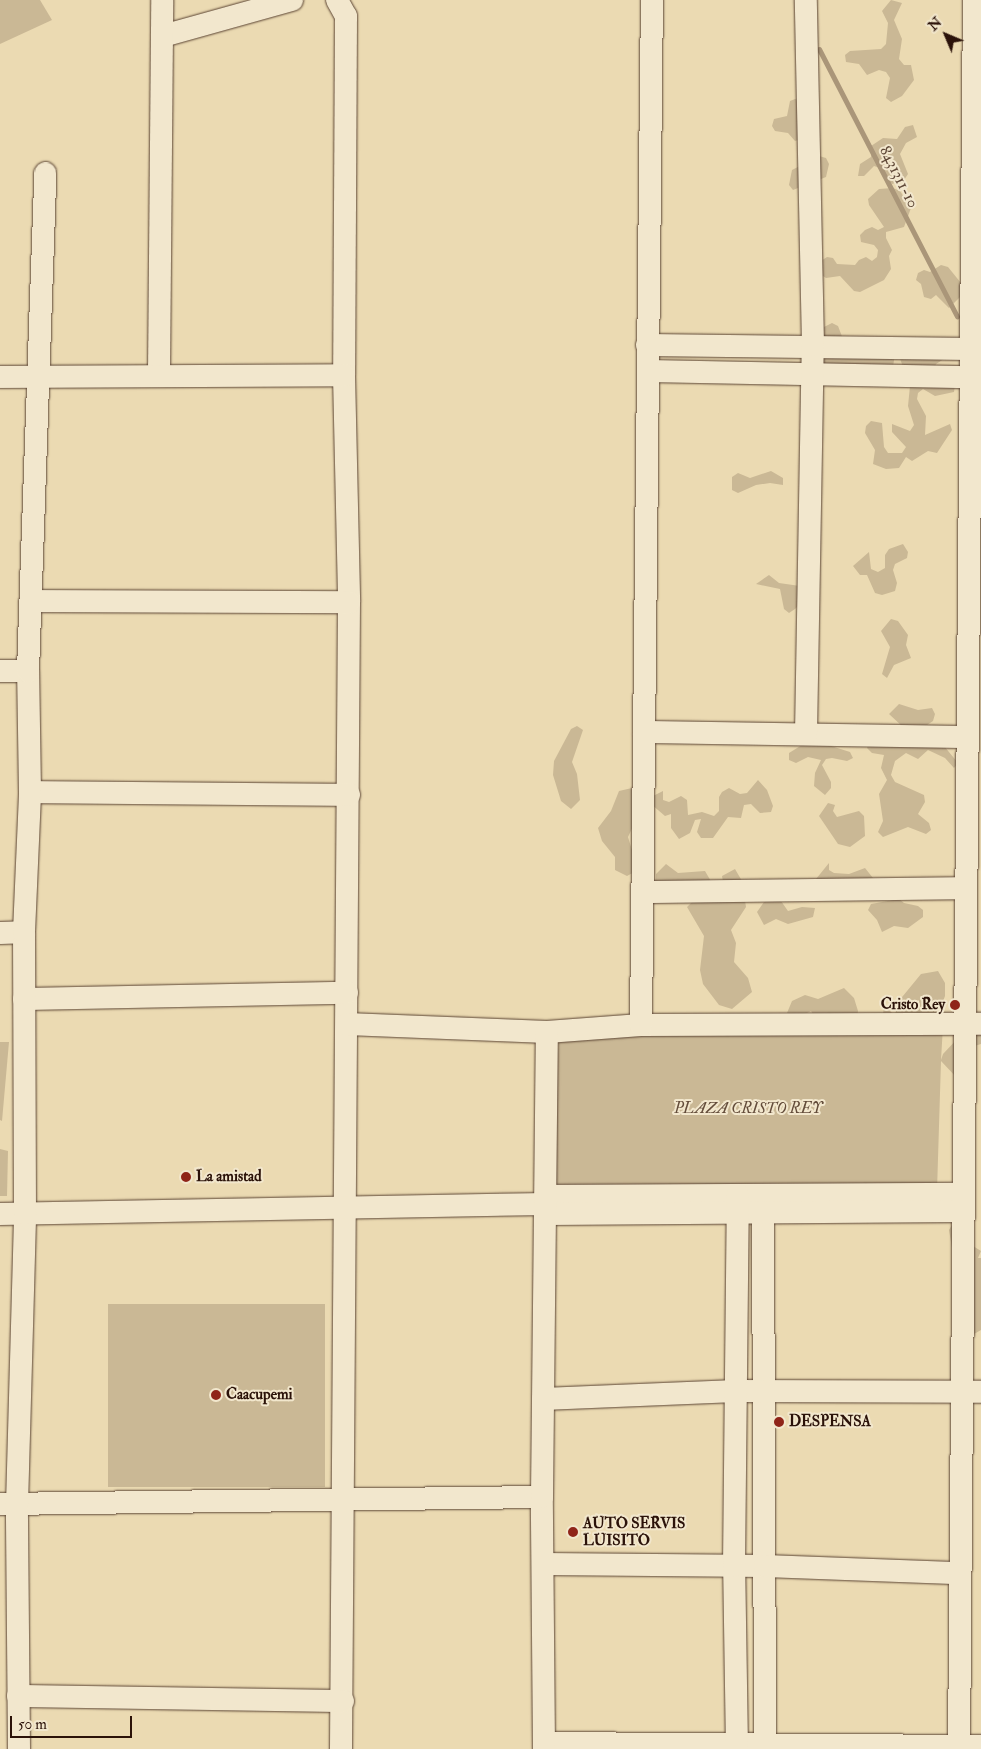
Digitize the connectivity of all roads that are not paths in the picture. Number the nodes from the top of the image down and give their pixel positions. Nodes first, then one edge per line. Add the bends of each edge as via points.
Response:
1 (162, 0) edge
2 (292, 0) edge
3 (337, 0) edge
4 (652, 0) edge
5 (806, 0) edge
6 (974, 0) edge
7 (163, 36) junction
8 (977, 147) edge
9 (45, 173) dead end
10 (647, 345) junction
11 (813, 345) junction
12 (971, 349) junction
13 (648, 370) junction
14 (812, 371) junction
15 (159, 374) junction
16 (344, 375) junction
17 (0, 377) edge
18 (38, 377) junction
19 (970, 377) junction
20 (975, 445) edge
21 (31, 601) junction
22 (349, 602) junction
23 (0, 671) edge
24 (28, 671) junction
25 (644, 732) junction
26 (806, 734) junction
27 (968, 737) junction
28 (30, 792) junction
29 (349, 795) junction
30 (966, 888) junction
31 (643, 892) junction
32 (24, 932) junction
33 (0, 933) edge
34 (347, 993) junction
35 (24, 999) junction
36 (347, 1024) junction
37 (973, 1024) edge
38 (641, 1026) junction
39 (547, 1032) junction
40 (964, 1203) junction
41 (547, 1204) junction
42 (763, 1204) junction
43 (738, 1205) junction
44 (345, 1208) junction
45 (25, 1213) junction
46 (0, 1214) edge
47 (736, 1392) junction
48 (764, 1392) junction
49 (971, 1392) edge
50 (543, 1399) junction
51 (542, 1496) junction
52 (344, 1497) junction
53 (9, 1504) edge
54 (543, 1564) junction
55 (734, 1566) junction
56 (765, 1566) junction
57 (960, 1574) junction
58 (18, 1696) junction
59 (342, 1701) junction
60 (544, 1746) edge
61 (966, 1747) edge
62 (737, 1748) edge
63 (765, 1748) edge
64 (19, 1749) edge
65 (341, 1749) edge

1 - 7 street
2 - 7 street
3 - 16 street via 346,16
4 - 10 street
5 - 11 street
6 - 8 street
7 - 15 street
8 - 12 street
9 - 18 street
10 - 11 street
10 - 13 street
11 - 12 street
11 - 14 street
12 - 19 street
13 - 14 street
13 - 25 street
14 - 19 street
14 - 26 street
15 - 16 street
15 - 18 street
16 - 22 street
17 - 18 street
18 - 21 street
19 - 20 street
20 - 27 street
21 - 22 street
21 - 24 street
22 - 29 street
23 - 24 street
24 - 28 street
25 - 26 street
25 - 31 street
26 - 27 street
27 - 30 street
28 - 29 street
28 - 32 street
29 - 34 street
30 - 31 street
30 - 37 street
31 - 38 street
32 - 33 street
32 - 35 street
34 - 35 street
34 - 36 street
35 - 45 street
36 - 39 street
36 - 44 street
37 - 38 street
37 - 40 street
38 - 39 street
39 - 41 street
40 - 42 street
40 - 49 street
41 - 43 street
41 - 44 street
41 - 50 street
42 - 43 street
42 - 48 street
43 - 47 street
44 - 45 street
44 - 52 street
45 - 46 street
45 - 53 street
47 - 48 street
47 - 50 street
47 - 55 street
48 - 49 street
48 - 56 street
49 - 57 street
50 - 51 street
51 - 52 street
51 - 54 street
52 - 53 street
52 - 59 street
53 - 58 street
54 - 55 street
54 - 60 street
55 - 56 street
55 - 62 street
56 - 57 street
56 - 63 street
57 - 61 street
58 - 59 street
58 - 64 street
59 - 65 street
60 - 62 street
61 - 63 street
62 - 63 street

